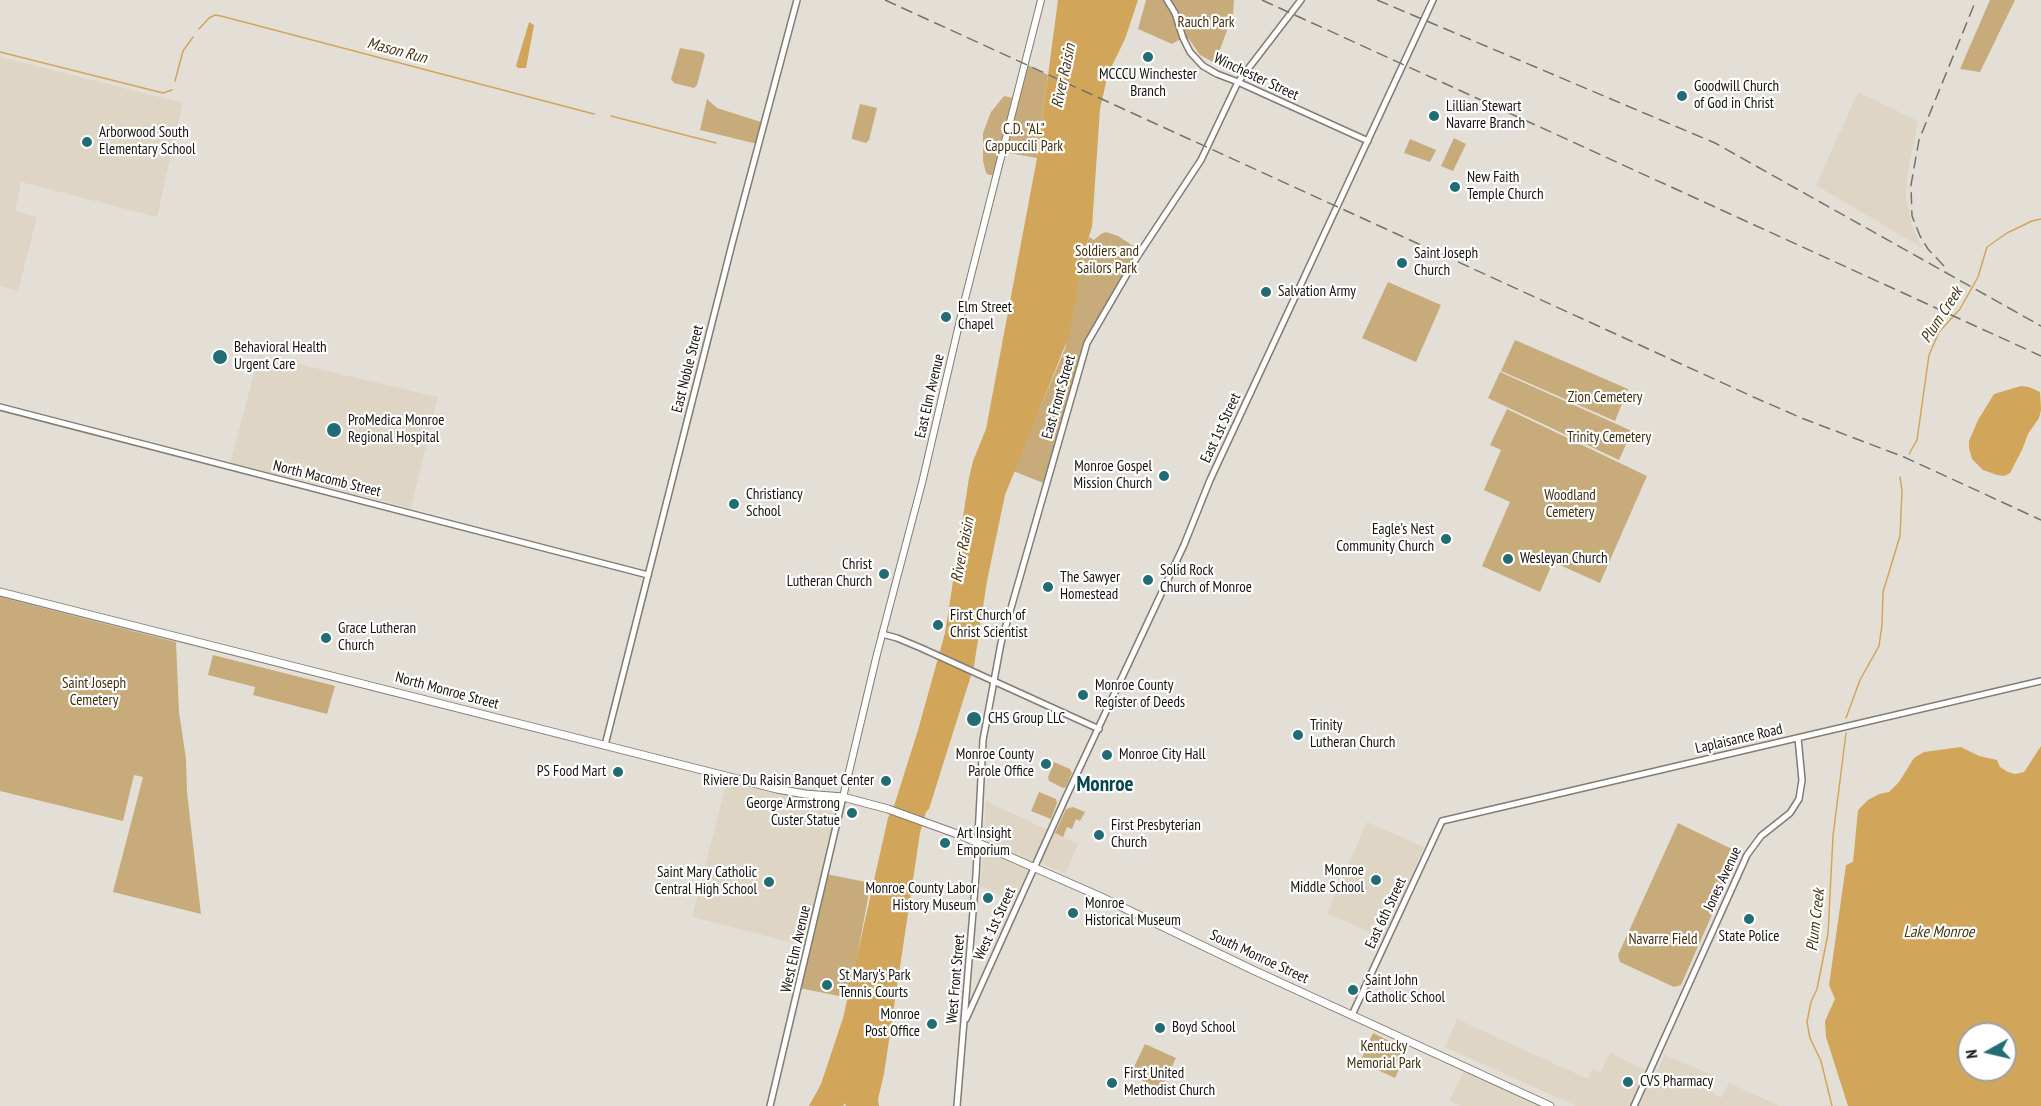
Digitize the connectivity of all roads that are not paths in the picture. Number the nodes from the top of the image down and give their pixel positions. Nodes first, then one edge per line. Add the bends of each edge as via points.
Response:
1 (797, 0) edge
2 (1041, 0) edge
3 (1167, 0) edge
4 (1301, 0) edge
5 (1433, 0) edge
6 (1238, 82) junction
7 (1368, 141) junction
8 (0, 407) edge
9 (648, 574) junction
10 (0, 592) edge
11 (882, 634) junction
12 (2041, 681) edge
13 (993, 682) junction
14 (1099, 729) junction
15 (1798, 738) junction
16 (605, 745) junction
17 (843, 797) junction
18 (888, 809) joint
19 (1442, 821) joint
20 (978, 843) junction
21 (978, 853) joint
22 (1035, 868) junction
23 (1352, 1015) junction
24 (964, 1024) junction
25 (770, 1106) edge
26 (957, 1106) edge
27 (1550, 1106) edge
28 (1634, 1106) edge

1 - 9 street, East Noble Street
2 - 11 main road, East Elm Avenue
3 - 6 street, Winchester Street via 1190,52 1203,66
4 - 6 street, East Front Street
5 - 7 street, East 1st Street
6 - 7 street, Winchester Street
6 - 13 street, East Front Street via 1201,160 1137,257 1087,343
7 - 14 street, East 1st Street
8 - 9 street, North Macomb Street
9 - 16 street, East Noble Street
10 - 16 main road, North Monroe Street
11 - 13 street
11 - 17 main road, East Elm Avenue
12 - 15 street, Laplaisance Road
13 - 14 street
13 - 20 street, East Front Street via 983,743
14 - 22 street, East 1st Street
15 - 19 street, Laplaisance Road
15 - 28 street, Jones Avenue via 1802,780 1799,799 1747,855
16 - 17 main road, North Monroe Street via 792,792
17 - 18 main road, North Monroe Street
17 - 25 street, West Elm Avenue
18 - 20 main road, South Monroe Street
19 - 23 street, East 6th Street
20 - 21 street, East Front Street
20 - 22 main road, South Monroe Street
21 - 24 street, West Front Street
22 - 23 main road, South Monroe Street
22 - 24 street, West 1st Street
23 - 27 main road, South Monroe Street
24 - 26 street, West Front Street

